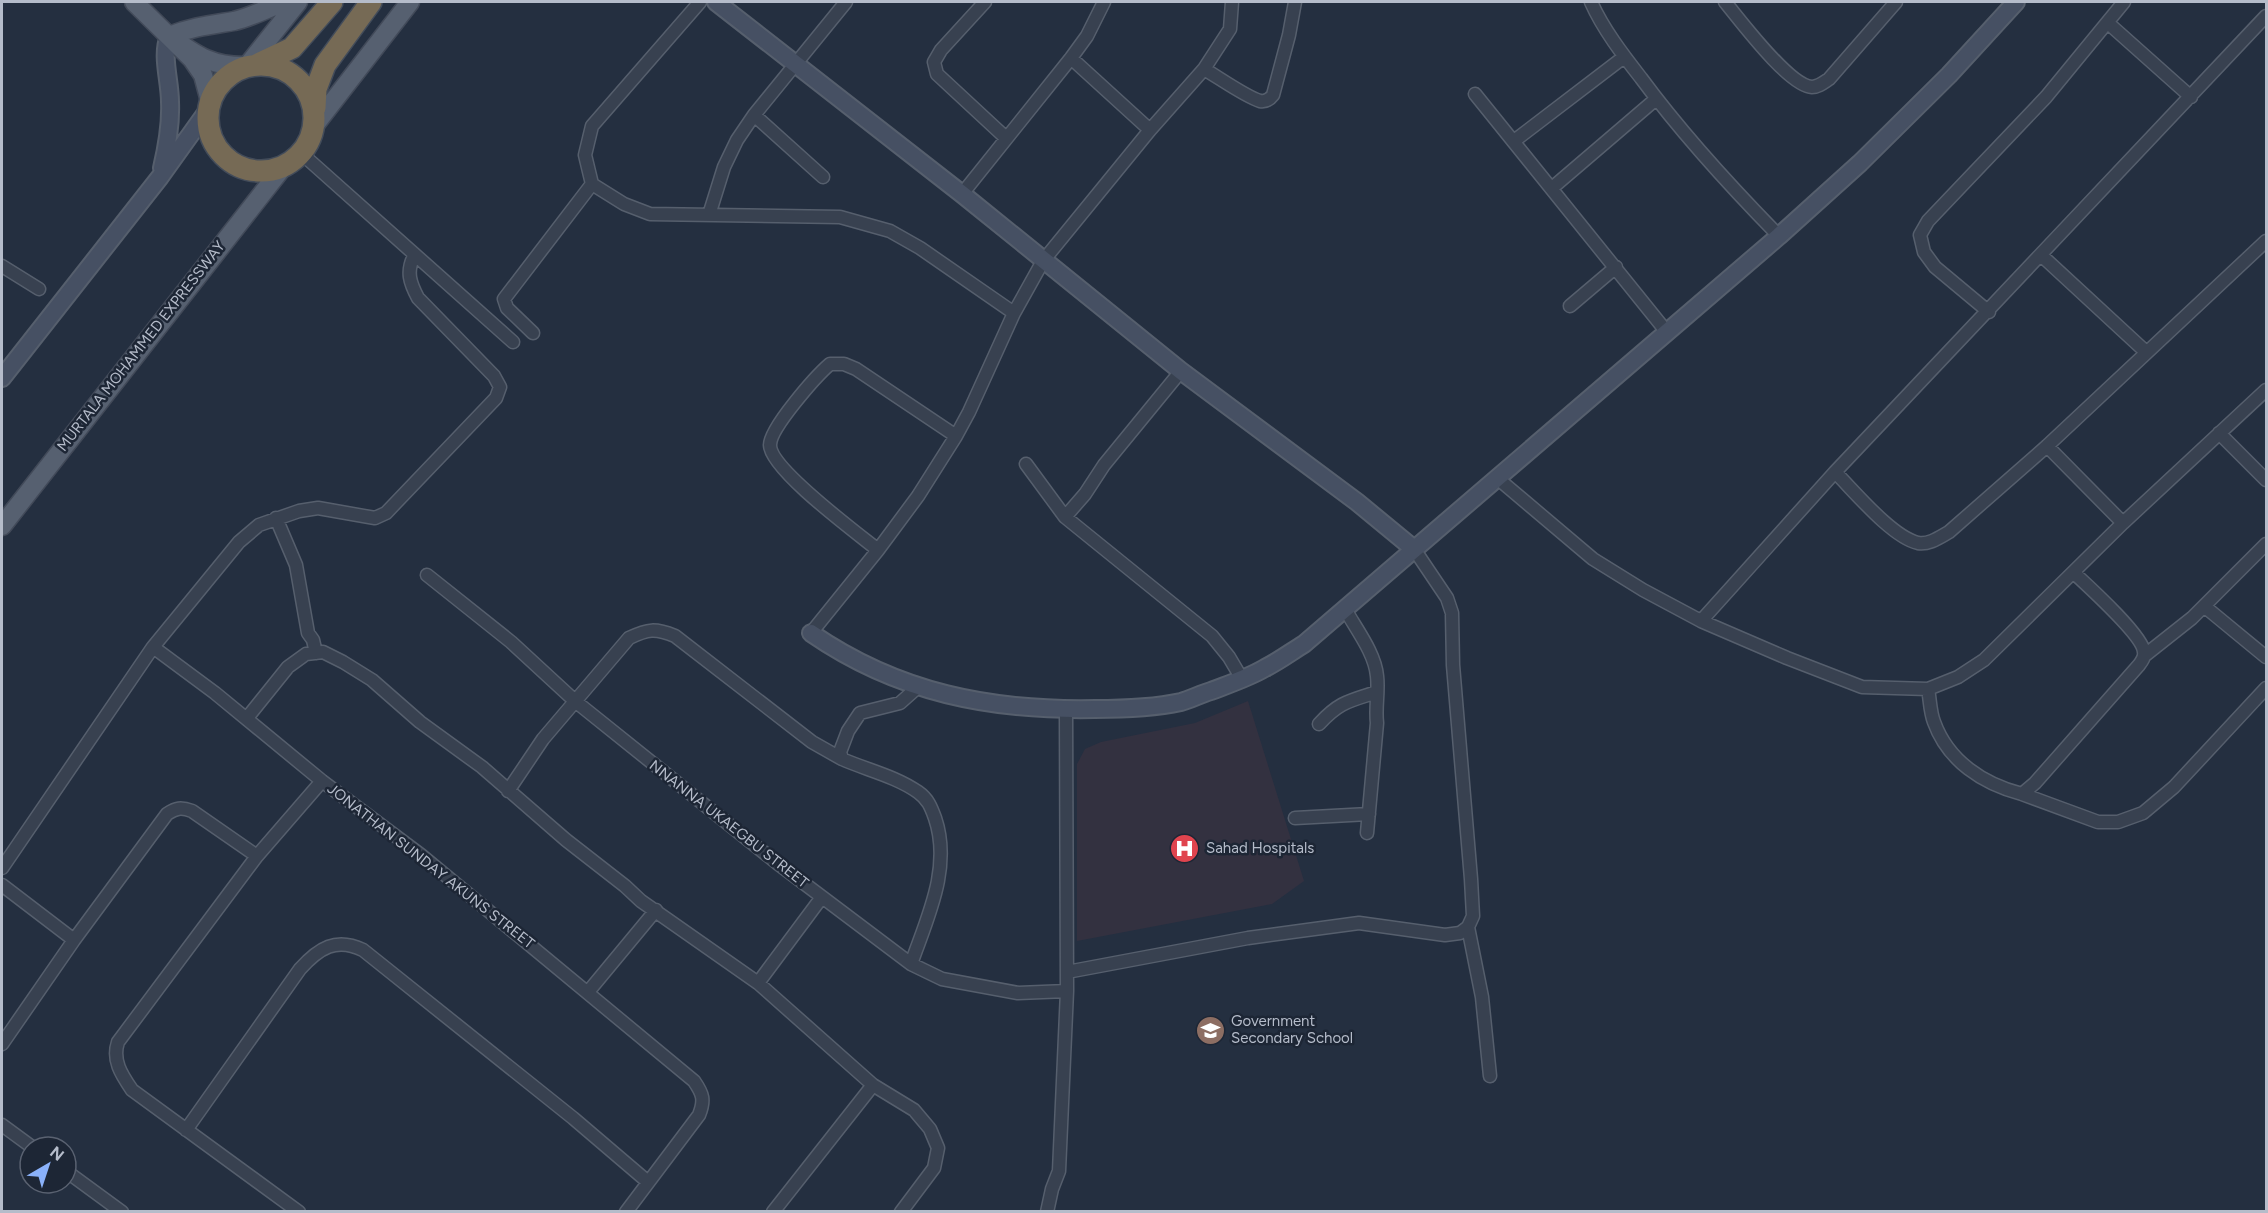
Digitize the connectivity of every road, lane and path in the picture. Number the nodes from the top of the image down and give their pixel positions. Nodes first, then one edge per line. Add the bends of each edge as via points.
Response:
1 (134, 2) edge
2 (283, 2) edge
3 (298, 2) edge
4 (332, 2) edge
5 (371, 2) edge
6 (410, 2) edge
7 (700, 2) edge
8 (716, 2) edge
9 (846, 2) edge
10 (985, 2) edge
11 (1104, 2) edge
12 (1232, 2) edge
13 (1294, 2) edge
14 (1591, 2) edge
15 (1725, 2) edge
16 (1894, 2) edge
17 (2016, 2) edge
18 (2124, 2) edge
19 (2266, 16) edge
20 (2108, 23) junction
21 (169, 36) junction
22 (1624, 57) junction
23 (1071, 58) junction
24 (796, 65) junction
25 (251, 66) junction
26 (1204, 69) junction
27 (1475, 93) dead end
28 (2191, 97) junction
29 (1656, 99) junction
30 (209, 105) junction
31 (754, 115) junction
32 (314, 122) junction
33 (1150, 129) junction
34 (1006, 138) junction
35 (1514, 141) junction
36 (301, 153) junction
37 (283, 166) junction
38 (160, 177) junction
39 (823, 177) dead end
40 (592, 184) junction
41 (1552, 188) junction
42 (962, 194) junction
43 (709, 215) junction
44 (1779, 236) junction
45 (2266, 241) edge
46 (2041, 255) junction
47 (414, 256) junction
48 (1043, 261) junction
49 (2, 266) edge
50 (1616, 267) junction
51 (39, 289) dead end
52 (1570, 306) dead end
53 (1014, 312) junction
54 (1989, 312) junction
55 (1666, 331) junction
56 (533, 333) dead end
57 (513, 342) dead end
58 (2146, 352) junction
59 (1181, 371) junction
60 (2, 378) edge
61 (2266, 390) edge
62 (2219, 433) junction
63 (956, 436) junction
64 (2047, 446) junction
65 (1026, 464) dead end
66 (1835, 472) junction
67 (1496, 477) junction
68 (2266, 480) edge
69 (1065, 517) junction
70 (276, 518) junction
71 (2123, 523) junction
72 (2, 526) edge
73 (2266, 544) edge
74 (1414, 549) junction
75 (878, 550) junction
76 (2074, 573) junction
77 (428, 575) dead end
78 (2204, 606) junction
79 (1345, 609) junction
80 (1701, 621) junction
81 (811, 633) joint
82 (153, 648) junction
83 (316, 653) junction
84 (2144, 656) junction
85 (2266, 657) edge
86 (1242, 679) junction
87 (918, 687) junction
88 (2266, 688) edge
89 (1928, 689) junction
90 (1377, 692) junction
91 (575, 701) junction
92 (1066, 710) junction
93 (247, 718) junction
94 (1319, 724) dead end
95 (842, 759) junction
96 (322, 781) junction
97 (508, 791) junction
98 (2022, 794) junction
99 (1369, 814) junction
100 (1295, 818) dead end
101 (1367, 833) dead end
102 (257, 856) junction
103 (2, 868) edge
104 (2, 885) edge
105 (822, 897) junction
106 (656, 910) junction
107 (1468, 927) junction
108 (74, 940) junction
109 (911, 964) junction
110 (1067, 972) junction
111 (758, 983) junction
112 (1067, 991) junction
113 (588, 992) junction
114 (2, 1044) edge
115 (1490, 1076) dead end
116 (873, 1085) junction
117 (2, 1125) edge
118 (186, 1130) junction
119 (18, 1137) edge
120 (78, 1180) edge
121 (648, 1182) junction
122 (122, 1212) edge
123 (299, 1212) edge
124 (626, 1212) edge
125 (773, 1212) edge
126 (901, 1212) edge
127 (1047, 1212) edge

1 - 21 main road
2 - 21 main road via 260,13 190,27
3 - 25 main road
4 - 25 highway via 292,48
5 - 32 highway via 325,65 316,89
6 - 32 main road
7 - 40 street via 592,126 585,155
8 - 24 main road
9 - 24 street
10 - 34 street via 934,62 938,74
11 - 23 street
12 - 26 street via 1230,29
13 - 26 street via 1289,35 1270,99 1253,97
14 - 22 street
15 - 16 street via 1760,46 1796,80 1810,87 1829,80
17 - 44 main road via 1950,75
18 - 20 street
19 - 28 street
20 - 28 street
20 - 54 street via 2046,97 1928,221 1920,235 1924,252 1935,267
21 - 25 main road via 211,62
21 - 30 main road via 203,75
21 - 38 main road via 165,47 171,104
22 - 29 street
22 - 35 street
23 - 33 street
23 - 34 street
24 - 31 street
24 - 42 main road
25 - 30 highway via 224,79
25 - 32 highway via 281,69 296,78 307,92
26 - 33 street
27 - 35 street
28 - 46 street
29 - 41 street
29 - 44 street via 1708,162
30 - 37 highway via 208,127 214,144 232,163 257,171
30 - 38 main road
31 - 39 street
31 - 43 street via 724,167
32 - 36 highway
33 - 48 street
34 - 42 street
35 - 41 street
36 - 37 highway
36 - 47 street
37 - 72 main road, MURTALA MOHAMMED EXPRESSWAY
38 - 60 main road
40 - 43 street via 624,204 650,214
40 - 56 street via 504,298 507,308
41 - 50 street
42 - 48 main road
43 - 53 street via 840,217 890,231
44 - 55 main road
45 - 58 street
46 - 54 street
46 - 58 street
47 - 57 street
47 - 70 street via 409,267 410,284 418,298 494,375 500,387 496,398 386,513 375,518 318,508
48 - 53 street
48 - 59 main road
49 - 51 street
50 - 52 street
50 - 55 street
53 - 63 street
54 - 66 street
55 - 67 main road
58 - 64 street
59 - 69 street
59 - 74 main road
61 - 62 street
62 - 68 street
62 - 71 street
63 - 75 street
63 - 75 street via 856,369 830,364 771,437 771,454 787,475
64 - 66 street via 1949,532 1920,543 1896,533
64 - 71 street
65 - 69 street
66 - 80 street
67 - 74 main road
67 - 80 street via 1593,559
69 - 86 street via 1212,636
70 - 82 street via 259,525 239,542
70 - 83 street via 296,565 308,633
71 - 76 street
73 - 78 street
74 - 79 main road
74 - 107 street via 1447,598 1452,613 1472,879 1473,916
75 - 81 street
76 - 84 street via 2117,615 2144,650
76 - 89 street via 1984,660 1958,677
77 - 91 street, NNANNA UKAEGBU STREET via 511,642
78 - 84 street
78 - 85 street
79 - 86 main road via 1304,644
79 - 90 street via 1372,659
80 - 89 street via 1862,687
81 - 87 main road via 843,655
82 - 93 street, JONATHAN SUNDAY AKUNS STREET
82 - 103 street
83 - 93 street via 306,654 288,667
83 - 97 street via 323,652 372,680
84 - 98 street
86 - 92 main road via 1182,701 1133,709
87 - 92 main road via 955,698
87 - 95 street via 900,703 861,713 848,731 840,752
88 - 98 street via 2174,787 2144,813 2118,822 2098,822
89 - 98 street via 1934,721 1951,754 1979,777
90 - 94 street via 1344,702
90 - 99 street
91 - 95 street via 629,638 659,630 675,636 812,742
91 - 97 street
91 - 105 street, NNANNA UKAEGBU STREET
92 - 110 street
93 - 96 street, JONATHAN SUNDAY AKUNS STREET
95 - 109 street via 917,792 929,803 938,828 942,849 939,879
96 - 102 street
96 - 113 street, JONATHAN SUNDAY AKUNS STREET via 422,855
97 - 106 street
99 - 100 street
99 - 101 street
102 - 108 street via 192,811 175,808
102 - 118 street via 118,1042 115,1053 132,1090
104 - 108 street
105 - 109 street, NNANNA UKAEGBU STREET
105 - 111 street
106 - 111 street
106 - 113 street
107 - 110 street via 1460,933 1445,935 1359,923 1248,938
107 - 115 street via 1482,997
108 - 114 street
109 - 112 street, NNANNA UKAEGBU STREET via 942,979 1018,993
110 - 112 street
111 - 116 street
112 - 127 street via 1059,1171
113 - 121 street, JONATHAN SUNDAY AKUNS STREET via 671,1060 702,1092 704,1102 699,1115
116 - 125 street
116 - 126 street via 914,1110 930,1129 938,1148 934,1168
117 - 119 street
118 - 121 street via 300,969 325,948 352,945 573,1118
118 - 123 street
120 - 122 street
121 - 124 street

